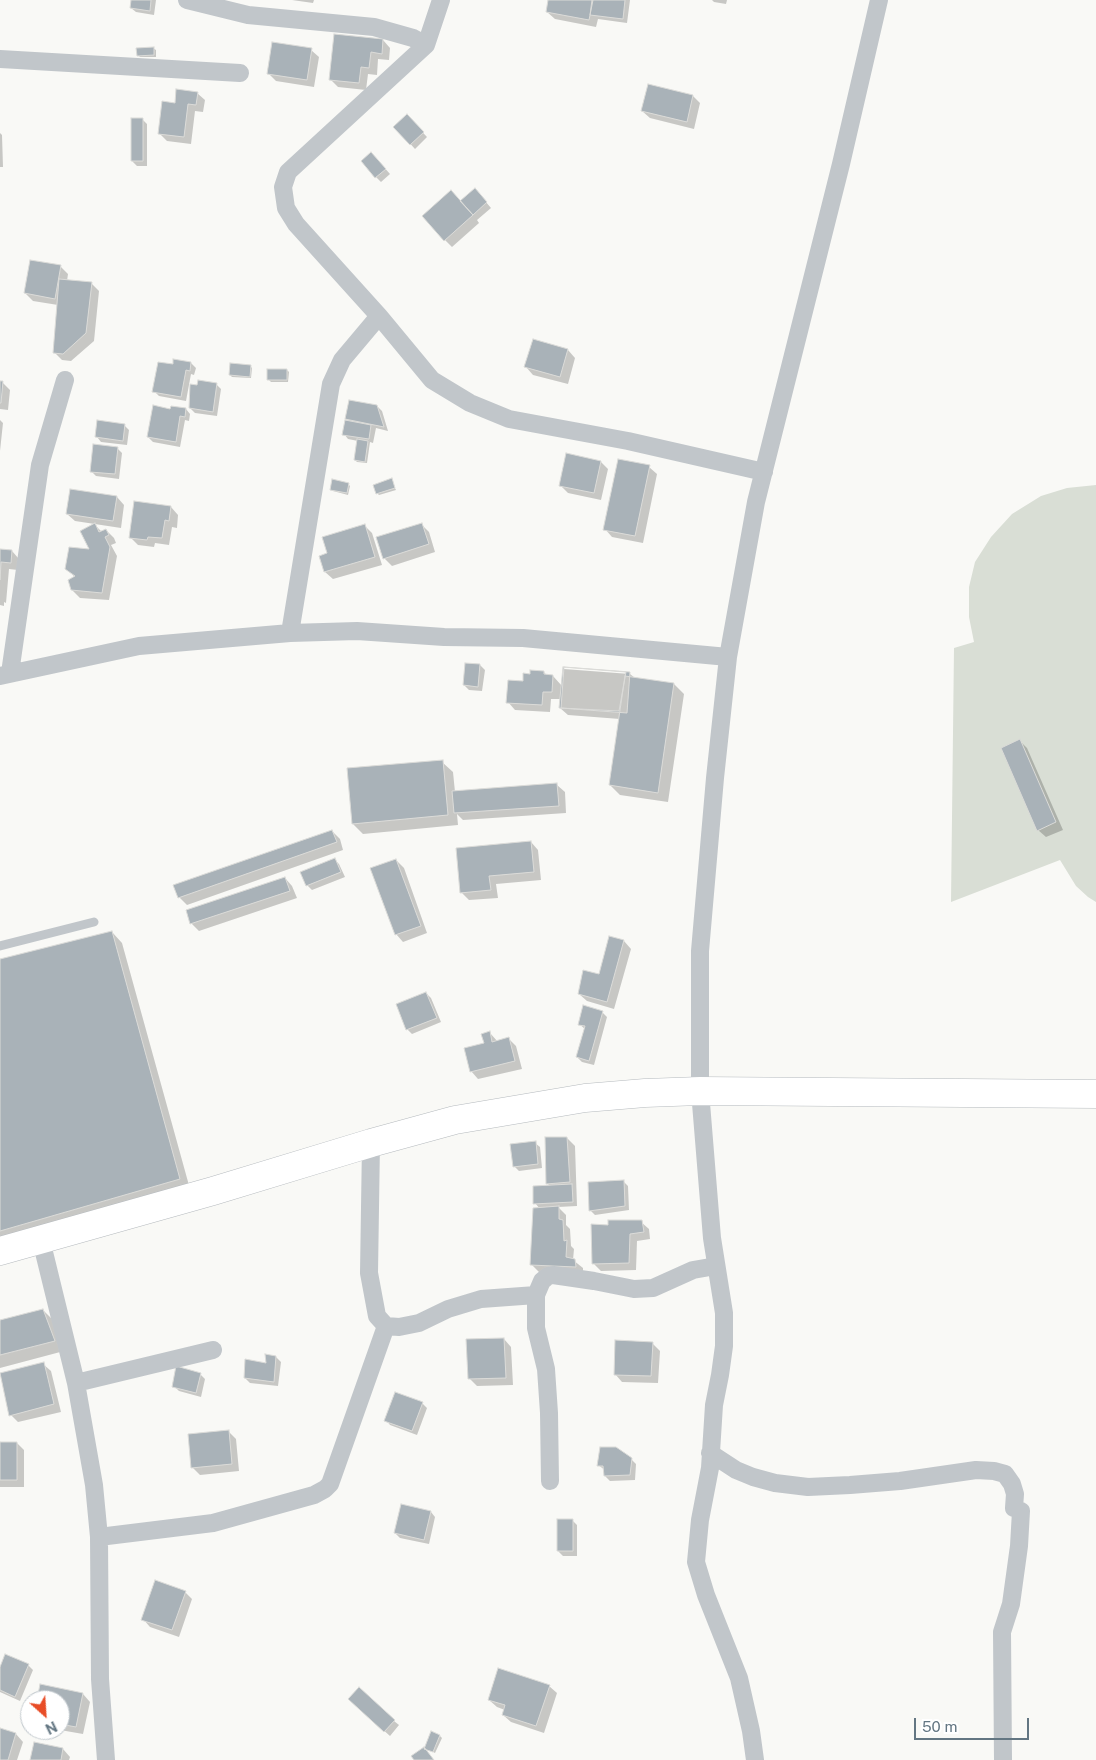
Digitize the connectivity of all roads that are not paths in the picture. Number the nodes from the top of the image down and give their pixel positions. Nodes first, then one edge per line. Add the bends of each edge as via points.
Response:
1 (187, 0) edge
2 (441, 0) edge
3 (879, 0) edge
4 (426, 45) junction
5 (0, 59) edge
6 (240, 73) dead end
7 (379, 316) junction
8 (65, 380) dead end
9 (764, 472) junction
10 (290, 633) junction
11 (728, 657) junction
12 (5, 674) edge
13 (94, 922) dead end
14 (0, 946) edge
15 (700, 1091) junction
16 (1096, 1094) edge
17 (370, 1143) junction
18 (41, 1240) junction
19 (0, 1251) edge
20 (716, 1266) junction
21 (536, 1294) junction
22 (386, 1326) junction
23 (213, 1350) dead end
24 (76, 1383) junction
25 (710, 1453) junction
26 (550, 1481) dead end
27 (99, 1537) junction
28 (106, 1760) edge
29 (755, 1760) edge
30 (1003, 1760) edge

1 - 4 street via 248,15 374,26
2 - 4 street
3 - 9 street
4 - 7 street via 288,172 283,187 286,208 296,224
5 - 6 street
7 - 9 street via 432,380 470,403 501,416
7 - 10 street via 342,360 331,384
8 - 12 street via 40,465
9 - 11 street
10 - 11 street via 358,631 523,638
10 - 12 street via 139,646
11 - 15 street via 700,951
13 - 14 lane
15 - 16 main road
15 - 17 main road via 585,1098 456,1120
15 - 20 street
17 - 18 main road
17 - 22 street via 369,1273 377,1316
18 - 19 main road
18 - 24 street
20 - 21 street via 693,1270 653,1288 634,1289 553,1275 542,1281
20 - 25 street via 724,1313 724,1346
21 - 22 street via 481,1299 419,1322 400,1327
21 - 26 street via 536,1328 547,1378
22 - 27 street via 330,1484 325,1489 314,1495 213,1523
23 - 24 street
24 - 27 street via 94,1485
25 - 29 street via 696,1562 739,1678
25 - 30 street via 753,1477 808,1487 900,1481 976,1470 1004,1474 1015,1494 1014,1508 1021,1511 1011,1604 1002,1632
27 - 28 street via 100,1679

